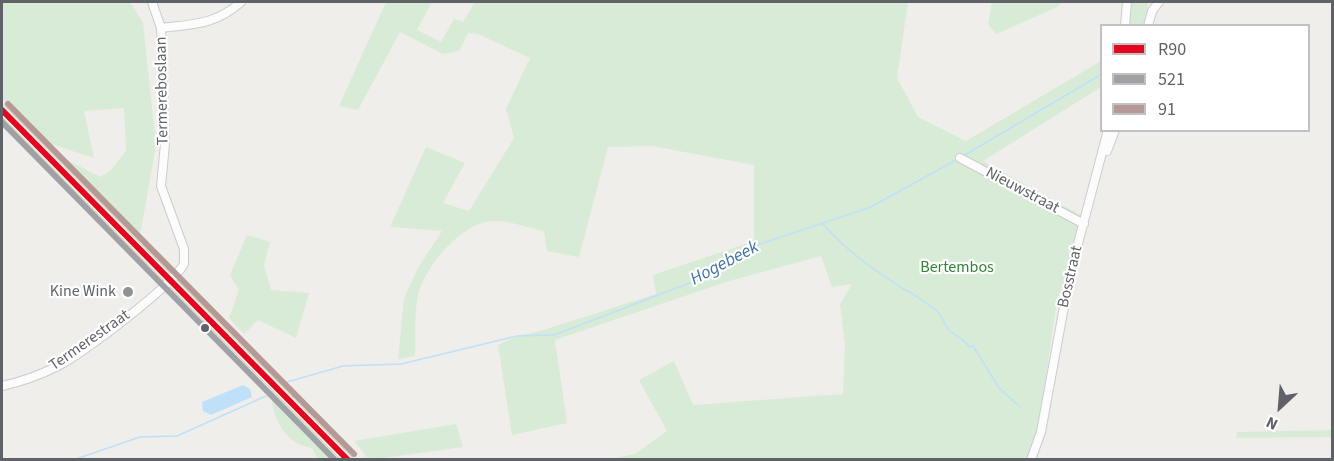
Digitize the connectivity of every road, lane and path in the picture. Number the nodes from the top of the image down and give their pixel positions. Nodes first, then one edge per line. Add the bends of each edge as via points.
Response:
1 (152, 2) edge
2 (1127, 2) edge
3 (1150, 2) edge
4 (1159, 2) edge
5 (237, 3) edge
6 (1152, 11) junction
7 (1125, 24) edge
8 (1149, 24) edge
9 (161, 28) junction
10 (2, 110) edge
11 (1108, 132) edge
12 (1114, 132) edge
13 (1103, 157) junction
14 (960, 158) dead end
15 (1084, 224) junction
16 (170, 280) junction
17 (2, 386) edge
18 (348, 459) edge
19 (1031, 459) edge

1 - 9 street, Termereboslaan
2 - 7 street
3 - 6 street
4 - 6 street
5 - 9 street via 222,17 207,22
6 - 8 street
9 - 16 street, Termereboslaan via 165,144 161,186 185,255 182,267
10 - 16 main road
11 - 13 street, Bosstraat
12 - 13 street
13 - 15 street, Bosstraat
14 - 15 street, Nieuwstraat
15 - 19 street, Bosstraat via 1070,274 1042,425
16 - 17 street, Termerestraat via 65,362
16 - 18 main road

